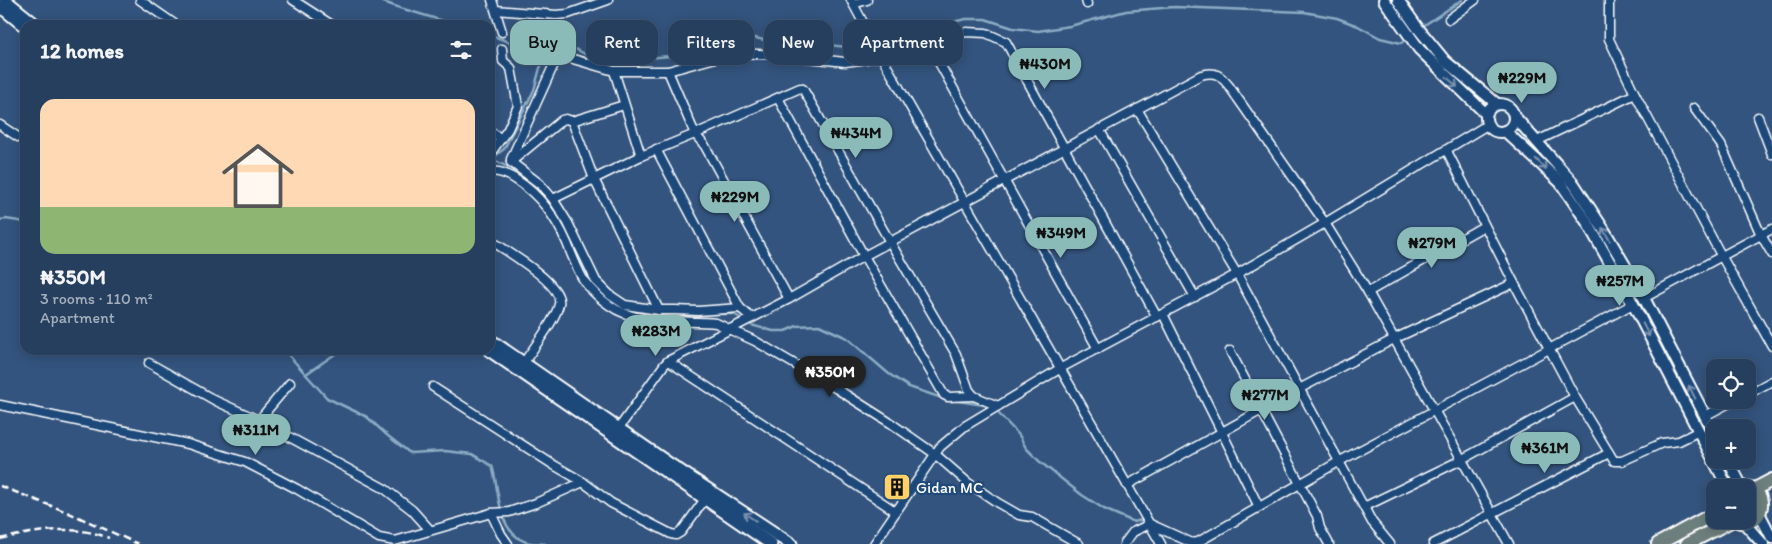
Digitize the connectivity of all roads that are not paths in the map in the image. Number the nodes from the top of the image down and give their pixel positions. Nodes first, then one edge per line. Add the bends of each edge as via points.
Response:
1 (6, 0) edge
2 (140, 0) edge
3 (293, 0) edge
4 (492, 0) edge
5 (608, 0) edge
6 (867, 0) edge
7 (1384, 0) edge
8 (1398, 0) edge
9 (1475, 0) edge
10 (1609, 0) edge
11 (852, 2) edge
12 (0, 6) edge
13 (496, 10) junction
14 (1449, 19) dead end
15 (30, 20) edge
16 (169, 20) edge
17 (324, 20) edge
18 (862, 20) edge
19 (20, 22) edge
20 (502, 32) dead end
21 (963, 33) edge
22 (502, 50) dead end
23 (843, 62) edge
24 (886, 65) edge
25 (940, 65) edge
26 (614, 71) junction
27 (668, 71) junction
28 (1635, 94) junction
29 (778, 98) junction
30 (1497, 104) junction
31 (624, 105) junction
32 (1694, 108) dead end
33 (1137, 110) junction
34 (1486, 114) junction
35 (1514, 116) junction
36 (1758, 117) dead end
37 (572, 121) junction
38 (0, 125) edge
39 (1487, 125) junction
40 (1099, 129) junction
41 (1505, 131) junction
42 (695, 134) junction
43 (495, 135) edge
44 (20, 137) edge
45 (501, 139) junction
46 (1537, 141) junction
47 (495, 147) edge
48 (1064, 148) junction
49 (656, 149) junction
50 (1447, 151) junction
51 (1772, 154) edge
52 (641, 156) junction
53 (511, 162) junction
54 (495, 172) edge
55 (594, 179) junction
56 (1005, 181) junction
57 (553, 199) junction
58 (965, 202) junction
59 (1325, 223) junction
60 (1484, 226) junction
61 (1772, 229) edge
62 (1761, 235) junction
63 (890, 242) junction
64 (495, 243) edge
65 (1772, 254) edge
66 (864, 256) junction
67 (1722, 256) junction
68 (1237, 274) junction
69 (1514, 283) junction
70 (1368, 292) junction
71 (1196, 296) junction
72 (1644, 298) junction
73 (789, 299) junction
74 (1633, 304) junction
75 (740, 308) junction
76 (659, 310) junction
77 (1160, 315) junction
78 (750, 319) junction
79 (733, 328) junction
80 (1394, 339) junction
81 (495, 344) edge
82 (1772, 346) edge
83 (1098, 349) junction
84 (1550, 349) junction
85 (1230, 351) dead end
86 (495, 354) edge
87 (668, 361) junction
88 (149, 363) dead end
89 (523, 364) junction
90 (1061, 368) junction
91 (1772, 381) edge
92 (290, 383) dead end
93 (433, 387) dead end
94 (1301, 388) junction
95 (1756, 390) edge
96 (974, 396) junction
97 (1575, 397) junction
98 (0, 404) edge
99 (998, 406) junction
100 (1718, 409) edge
101 (1261, 410) junction
102 (1434, 412) junction
103 (1705, 416) junction
104 (1707, 419) edge
105 (259, 420) junction
106 (1699, 431) junction
107 (616, 432) junction
108 (1220, 432) junction
109 (1609, 453) junction
110 (935, 454) junction
111 (1461, 460) junction
112 (1340, 461) junction
113 (1723, 479) edge
114 (1772, 480) edge
115 (583, 482) junction
116 (1299, 484) junction
117 (1127, 485) junction
118 (1756, 485) edge
119 (1756, 495) edge
120 (705, 499) junction
121 (1259, 507) junction
122 (1364, 507) junction
123 (1764, 507) edge
124 (895, 511) junction
125 (493, 513) junction
126 (1491, 514) junction
127 (1706, 518) edge
128 (1756, 518) edge
129 (1150, 524) junction
130 (1720, 529) edge
131 (1746, 529) edge
132 (430, 530) junction
133 (1772, 538) edge
134 (508, 544) edge
135 (771, 544) edge
136 (791, 544) edge
137 (874, 544) edge
138 (1079, 544) edge
139 (1124, 544) edge
140 (1162, 544) edge
141 (1329, 544) edge
142 (1390, 544) edge
143 (1433, 544) edge
144 (1509, 544) edge
145 (1658, 544) edge
146 (1687, 544) edge
147 (1763, 544) edge

1 - 15 main road
2 - 16 street
3 - 17 street
4 - 13 street
5 - 13 street via 568,14
6 - 11 street
7 -> 34 street via 1419,49
8 - 30 street via 1445,61
9 - 14 street
10 - 28 street via 1609,39
11 - 18 street
12 - 19 main road
13 - 20 street
21 - 48 street via 986,33 1006,42
22 - 45 street via 503,61 510,68 518,106
23 - 27 street via 781,54 734,53
24 - 58 street
25 - 56 street
26 - 27 street
26 - 31 street
26 - 53 street via 566,57 555,62
27 - 42 street
28 - 46 street
28 - 67 street
29 - 42 street
29 - 63 street via 800,88 804,91
29 - 66 street
30 - 34 street
30 - 35 street via 1508,106
31 - 37 street
31 - 52 street
32 - 62 street via 1721,145
33 - 40 street
33 - 59 street via 1201,75 1216,74 1229,86
33 - 68 street
34 - 39 street
35 - 41 street via 1513,124
35 - 46 street
36 - 51 street
37 - 53 street via 562,120
37 - 55 street
38 - 44 street
39 - 41 street via 1496,132
39 - 50 street
40 - 48 street
40 - 71 street
41 -> 74 street via 1560,182 1597,238
42 - 49 street
42 - 73 street via 705,146
43 - 45 street
45 - 47 street
72 -> 46 street via 1574,184
48 - 56 street
48 - 77 street
49 - 52 street
49 - 75 street
50 - 59 street
50 - 60 street
52 - 55 street
53 - 57 street via 540,184
54 - 79 street via 510,176 544,203 584,280 611,306 643,318 716,323
55 - 57 street
55 - 76 street
56 - 58 street
56 - 83 street
57 - 76 street via 596,281 625,304
58 - 63 street
58 - 90 street
59 - 68 street
59 - 70 street
60 - 69 street
60 - 70 street
61 - 62 street
62 - 65 street
62 - 67 street
63 - 66 street
63 - 96 street via 956,354 965,382
64 - 89 street via 533,269 559,296 556,315
66 - 73 street
66 - 96 street via 944,395
67 - 72 street
67 - 82 street
68 - 71 street
68 - 94 street
69 - 80 street
69 - 84 street
70 - 80 street
71 - 77 street
103 -> 72 street
73 - 78 street
74 - 84 street
74 -> 106 street
75 - 76 street
75 - 78 street
77 - 83 street
77 - 108 street
78 - 79 street
79 - 87 street
79 - 110 street via 837,389
80 - 94 street
80 - 102 street
81 - 89 main road
83 - 90 street
84 - 97 street
84 - 102 street
85 - 101 street
86 - 107 main road
87 - 107 street
87 - 124 street
88 - 105 street via 216,401
89 - 107 main road
90 - 99 street
90 - 117 street
91 - 95 street
92 - 105 street
93 - 115 street
94 - 101 street
94 - 112 street
96 - 99 street
97 - 109 street
97 - 111 street
98 - 132 street via 188,444 245,462 379,538 395,541
99 - 110 street via 965,426
100 - 103 street
101 - 108 street
101 - 116 street
102 - 111 street
102 - 112 street
103 - 104 street
105 - 132 street via 385,489 412,510
106 - 109 street via 1679,442 1662,444 1618,462
106 - 113 street
107 - 120 main road
136 -> 107 main road
108 - 117 street
108 - 121 street
109 - 126 street
110 - 124 street
110 - 138 street via 998,504 1019,515 1032,517
111 - 122 street
111 - 126 street
112 - 116 street
112 - 122 street
114 - 118 main road
115 - 120 street via 611,503 671,534 681,532
115 - 125 street via 510,512
116 - 121 street
116 - 141 street
117 - 129 street
119 - 123 main road
120 - 135 main road
121 - 129 street via 1195,543
122 - 142 street
123 - 128 main road
123 - 133 street
124 - 137 street
125 - 132 street
125 - 134 street via 500,534
126 - 143 street
126 - 144 street
127 - 145 main road
129 - 139 street via 1133,532
129 - 140 street
130 - 146 main road
131 - 147 street

